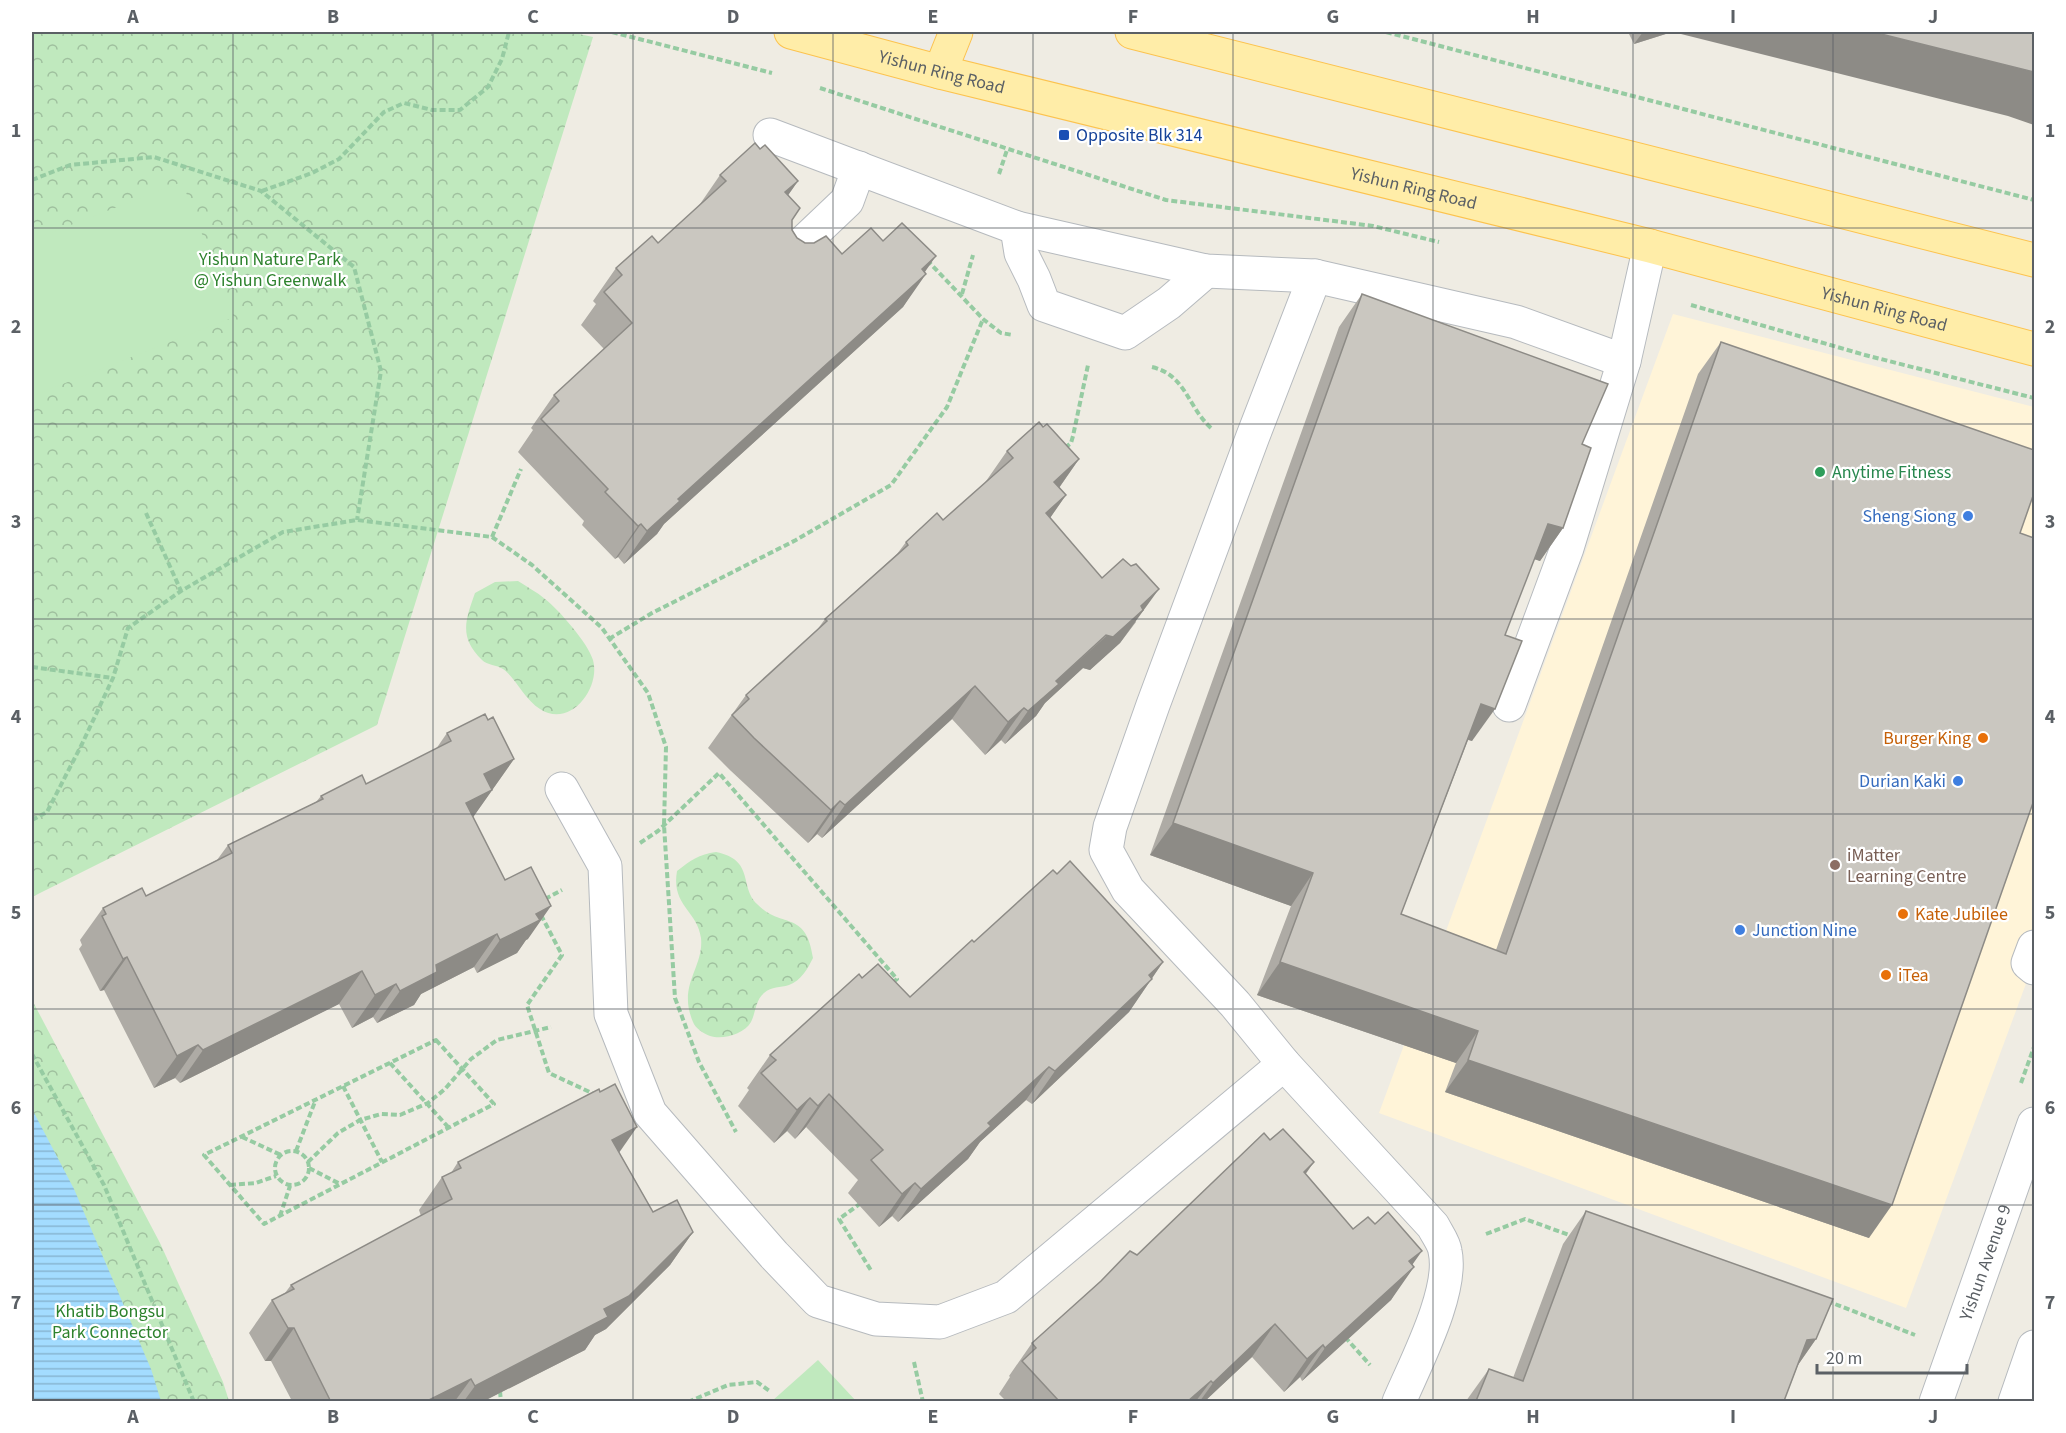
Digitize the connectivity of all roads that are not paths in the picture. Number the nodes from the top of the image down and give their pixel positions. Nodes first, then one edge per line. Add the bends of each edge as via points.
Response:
1 (791, 32) edge
2 (956, 32) edge
3 (1132, 32) edge
4 (940, 72) junction
5 (770, 135) dead end
6 (859, 168) junction
7 (1017, 228) junction
8 (1650, 246) junction
9 (787, 258) edge
10 (2034, 260) edge
11 (1206, 271) junction
12 (1316, 276) junction
13 (2034, 349) edge
14 (1624, 361) junction
15 (1509, 705) edge
16 (562, 789) dead end
17 (2034, 947) edge
18 (2034, 968) edge
19 (1284, 1064) junction
20 (2034, 1124) edge
21 (2034, 1347) edge
22 (1399, 1401) edge
23 (1936, 1401) edge
24 (2015, 1401) edge

1 - 4 main road, Yishun Ring Road
2 - 4 main road
3 - 10 main road
4 - 8 main road, Yishun Ring Road
5 - 6 street
6 - 7 street
6 - 9 street via 847,201
7 - 11 street
7 - 11 street via 1021,253 1044,305 1125,333
8 - 13 main road, Yishun Ring Road
8 - 14 street
11 - 12 street
12 - 14 street via 1516,322
12 - 19 street via 1153,705 1110,826 1106,850 1128,891 1235,1004
14 - 15 street via 1567,548
16 - 19 street via 605,866 611,1014 650,1113 819,1301 876,1319 940,1322 1006,1297
17 - 18 street via 2028,963
19 - 22 street via 1433,1226 1445,1250 1446,1273 1437,1314
20 - 23 street, Yishun Avenue 9
21 - 24 street

